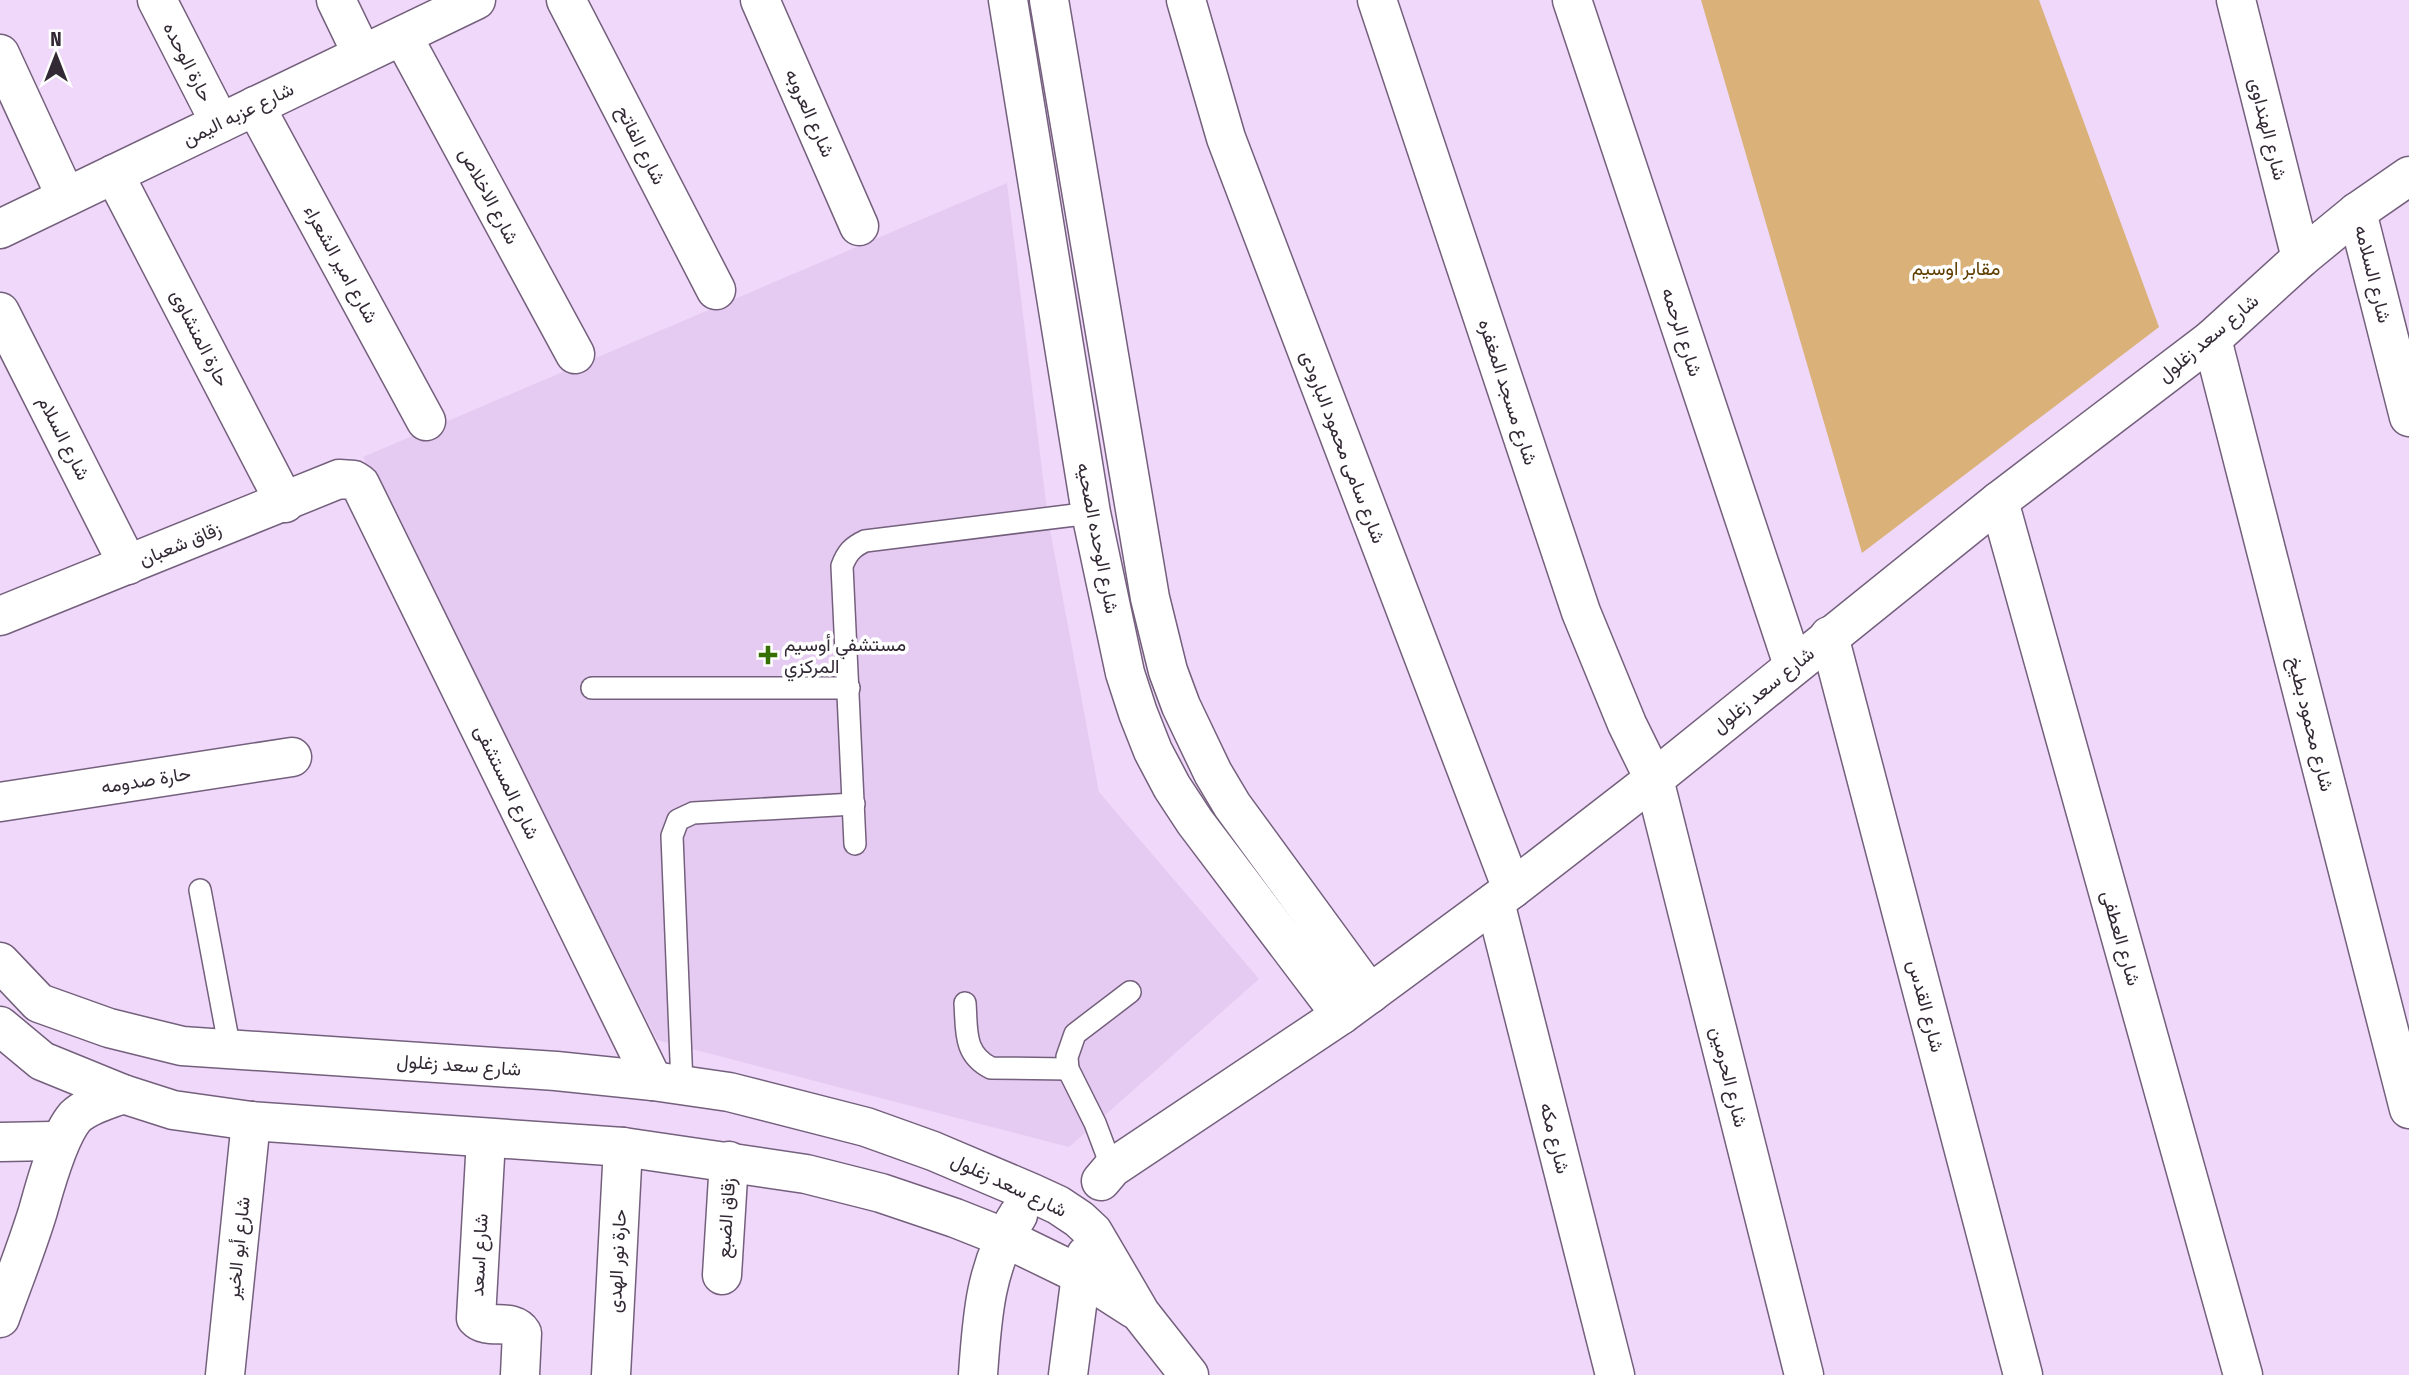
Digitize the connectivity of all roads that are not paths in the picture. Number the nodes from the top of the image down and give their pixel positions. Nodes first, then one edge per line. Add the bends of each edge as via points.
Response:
1 (157, 0) edge
2 (336, 0) edge
3 (476, 0) edge
4 (566, 0) edge
5 (760, 0) edge
6 (1008, 0) edge
7 (1049, 0) edge
8 (1186, 0) edge
9 (1377, 0) edge
10 (1572, 0) edge
11 (2236, 0) edge
12 (403, 37) junction
13 (0, 54) edge
14 (362, 54) junction
15 (255, 106) junction
16 (220, 123) junction
17 (114, 174) junction
18 (2409, 176) edge
19 (66, 197) junction
20 (2357, 212) junction
21 (859, 226) dead end
22 (0, 229) edge
23 (2301, 258) junction
24 (716, 289) dead end
25 (0, 312) edge
26 (2212, 339) junction
27 (575, 354) dead end
28 (2409, 417) edge
29 (426, 421) dead end
30 (360, 484) joint
31 (1998, 501) junction
32 (285, 503) junction
33 (1091, 513) junction
34 (128, 565) junction
35 (0, 616) edge
36 (1829, 636) junction
37 (1793, 665) junction
38 (592, 688) dead end
39 (849, 688) junction
40 (292, 758) dead end
41 (1654, 779) junction
42 (0, 802) edge
43 (854, 804) junction
44 (856, 844) dead end
45 (200, 890) dead end
46 (1504, 896) junction
47 (0, 962) edge
48 (1130, 992) dead end
49 (965, 1003) dead end
50 (1355, 1004) junction
51 (14, 1041) edge
52 (230, 1050) junction
53 (1068, 1069) junction
54 (668, 1083) junction
55 (123, 1094) junction
56 (2409, 1110) edge
57 (251, 1121) junction
58 (486, 1139) junction
59 (0, 1142) edge
60 (623, 1147) junction
61 (938, 1153) junction
62 (50, 1159) junction
63 (729, 1161) junction
64 (1107, 1175) junction
65 (1032, 1193) junction
66 (919, 1205) junction
67 (1093, 1232) junction
68 (1003, 1237) junction
69 (722, 1275) dead end
70 (1080, 1275) junction
71 (1141, 1314) junction
72 (0, 1318) edge
73 (225, 1375) edge
74 (520, 1375) edge
75 (611, 1375) edge
76 (978, 1375) edge
77 (1068, 1375) edge
78 (1189, 1375) edge
79 (1615, 1375) edge
80 (1804, 1375) edge
81 (2023, 1375) edge
82 (2243, 1375) edge

1 - 16 street, حارة الوحده
2 - 14 street
3 - 12 street, شارع عزبه اليمن
4 - 24 street, شارع الفاتح
5 - 21 street, شارع العروبه
6 - 33 street, شارع الوحده الصحيه
7 - 50 street, شارع الوحده الصحيه via 1150,598 1168,671 1196,740 1232,805
8 - 46 street, شارع سامى محمود البارودى via 1253,209
9 - 41 street, شارع مسجد المغفره via 1581,612
10 - 37 street, شارع الرحمه
11 - 23 street, شارع الهنداوى
12 - 14 street, شارع عزبه اليمن
12 - 27 street, شارع الاخلاص
13 - 19 street
14 - 15 street, شارع عزبه اليمن
15 - 16 street, شارع عزبه اليمن
15 - 29 street, شارع امير الشعراء
16 - 17 street, شارع عزبه اليمن
17 - 19 street, شارع عزبه اليمن
17 - 32 street, حارة المنشاوى
18 - 20 street, شارع سعد زغلول
19 - 22 street, شارع عزبه اليمن
20 - 23 street, شارع سعد زغلول
20 - 28 street, شارع السلامه
23 - 26 street, شارع سعد زغلول
25 - 34 street, شارع السلام
26 - 31 street, شارع سعد زغلول
26 - 56 street, شارع محمود بطيخ
30 - 32 street, زقاق شعبان via 339,479
30 - 54 street, شارع المستشفى
31 - 36 street, شارع سعد زغلول
31 - 82 street, شارع العطفى
32 - 34 street, زقاق شعبان
33 - 39 lane via 854,546 842,566
33 - 50 street, شارع الوحده الصحيه via 1125,673 1153,751 1172,787 1195,822
34 - 35 street, زقاق شعبان
36 - 37 street, شارع سعد زغلول
36 - 81 street, شارع القدس
37 - 41 street, شارع سعد زغلول
38 - 39 lane
39 - 43 lane
40 - 42 street, حارة صدومه
41 - 46 street, شارع سعد زغلول
41 - 80 street, شارع الحرمين
43 - 44 lane
43 - 54 lane via 694,813 678,820 672,836
45 - 52 lane
46 - 50 street, شارع سعد زغلول
46 - 79 street, شارع مكه
47 - 52 street, شارع سعد زغلول via 39,1003 133,1034 182,1046
48 - 53 lane via 1075,1034
49 - 53 lane via 971,1052 980,1063 991,1068
50 - 64 street, شارع سعد زغلول
51 - 55 street
51 - 62 street via 53,1089
52 - 54 street, شارع سعد زغلول via 556,1071
53 - 64 lane via 1095,1123
54 - 61 street, شارع سعد زغلول via 798,1108
55 - 57 street via 173,1110
55 - 62 street via 75,1117
57 - 58 street
57 - 73 street, شارع أبو الخير
58 - 60 street
58 - 74 street, شارع اسعد via 476,1318 482,1324 521,1330
59 - 62 street
60 - 63 street
60 - 75 street, حارة نور الهدى
61 - 65 street, شارع سعد زغلول
61 - 66 street via 948,1184 935,1200
62 - 72 street via 37,1213
63 - 66 street via 806,1174
63 - 69 street, زقاق الضبع
64 - 65 street
64 - 67 street
65 - 67 street, شارع سعد زغلول via 1058,1205
65 - 68 street
66 - 68 street
67 - 70 street
67 - 71 street, شارع سعد زغلول
68 - 70 street
68 - 76 street via 989,1278
70 - 71 street
70 - 77 street
71 - 78 street

